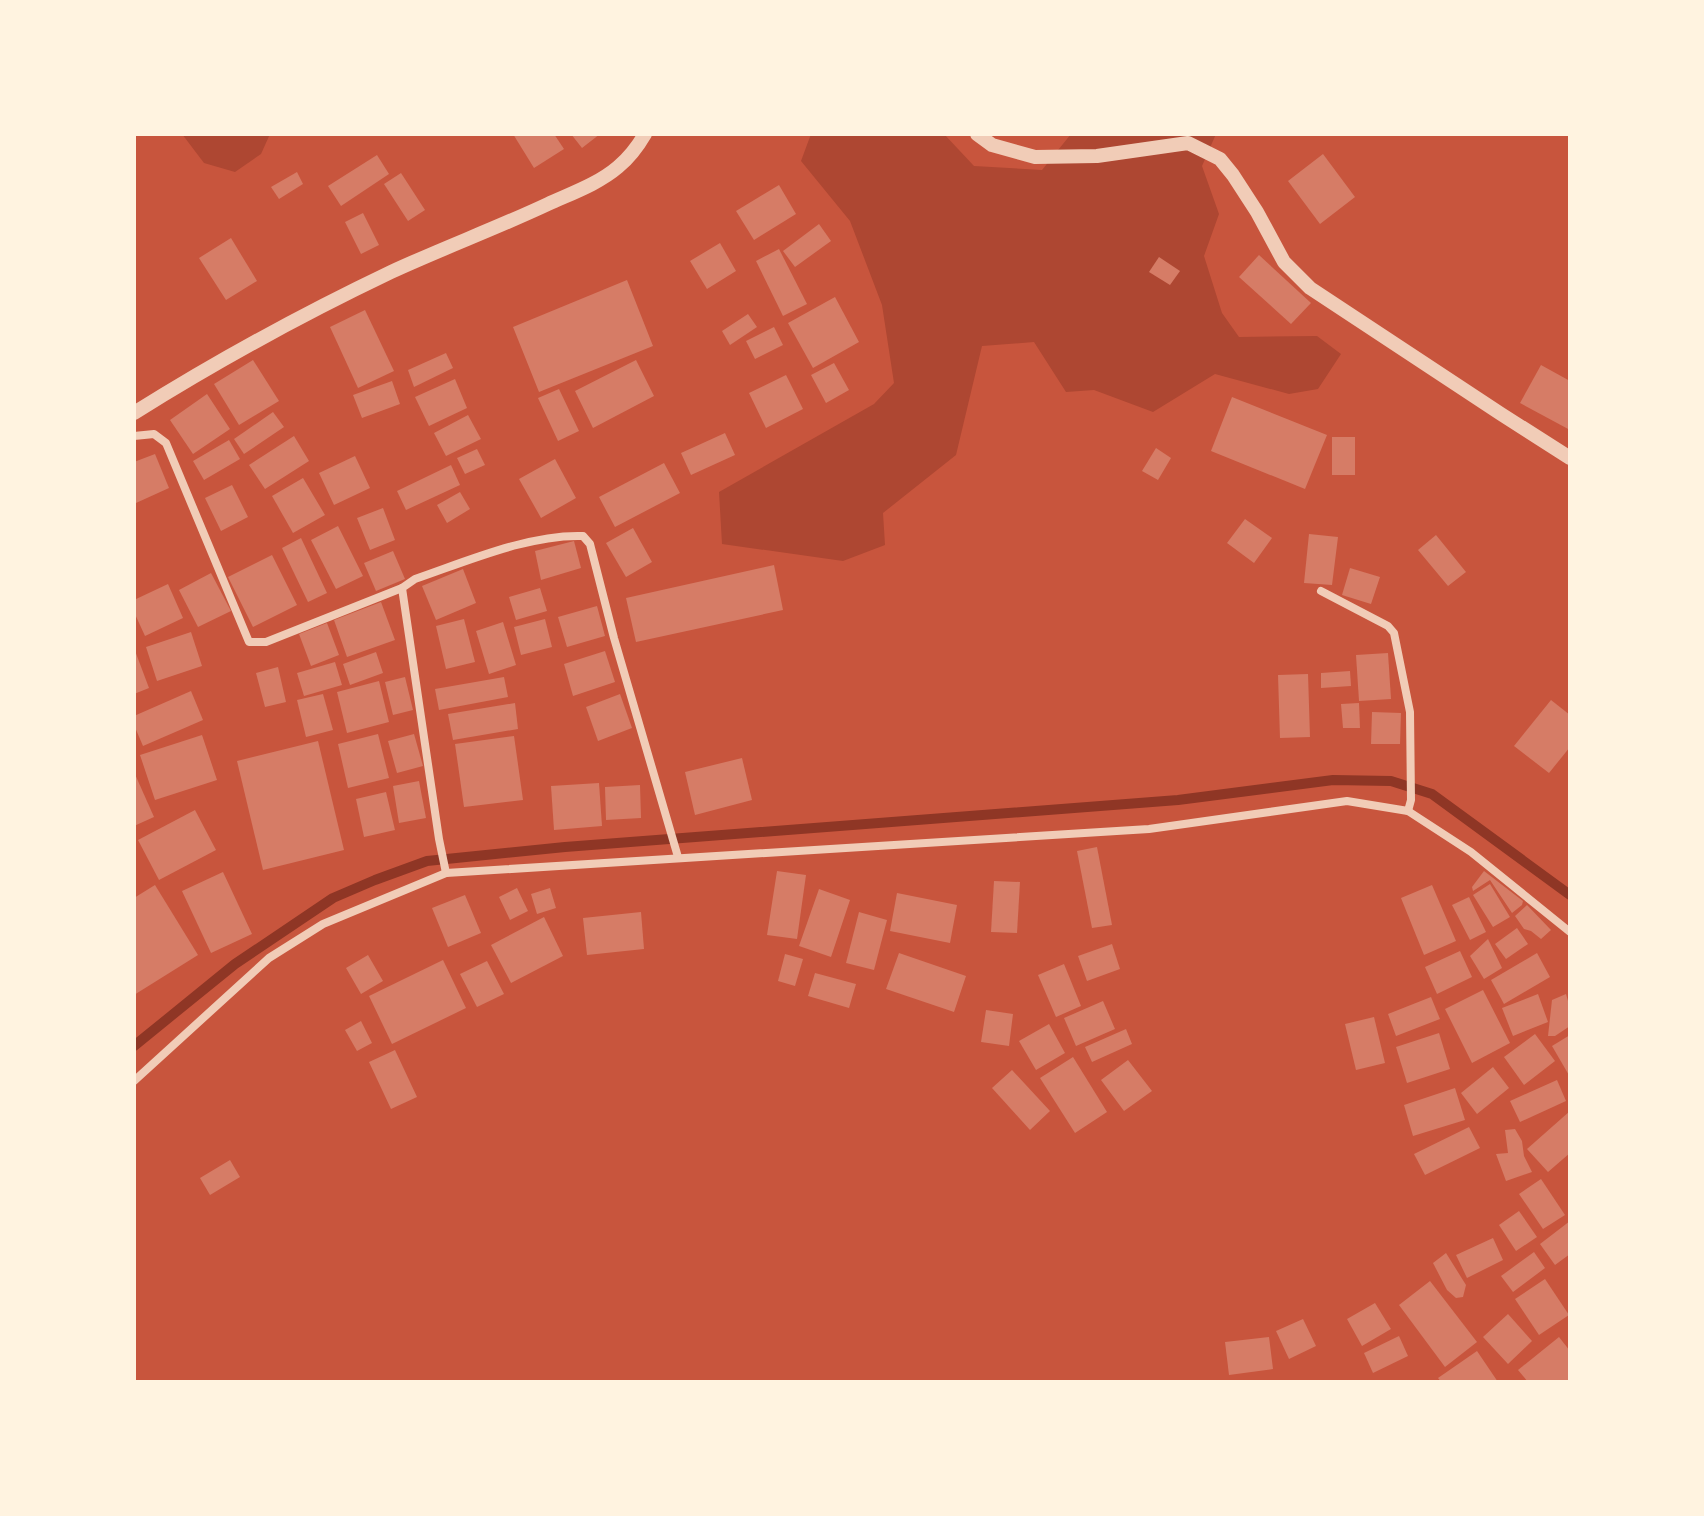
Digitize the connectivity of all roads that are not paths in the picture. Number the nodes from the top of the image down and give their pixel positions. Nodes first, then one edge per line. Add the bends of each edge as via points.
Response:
1 (645, 134) edge
2 (977, 134) edge
3 (134, 413) edge
4 (134, 436) edge
5 (1570, 458) edge
6 (402, 588) junction
7 (1321, 591) dead end
8 (1408, 811) junction
9 (678, 857) junction
10 (446, 868) junction
11 (1570, 932) edge
12 (134, 1081) edge

1 - 3 street via 618,166 591,185 306,314
2 - 5 street via 992,145 1035,157 1097,156 1188,143 1220,159 1284,262 1310,288
4 - 6 street via 154,434 166,443 249,642 266,642
6 - 9 street via 511,548 562,535 583,536 590,544
6 - 10 street
7 - 8 street via 1394,633 1410,712
8 - 9 street via 1347,801 1149,829
8 - 11 street via 1471,852
9 - 10 street
10 - 12 street via 323,924 269,958

